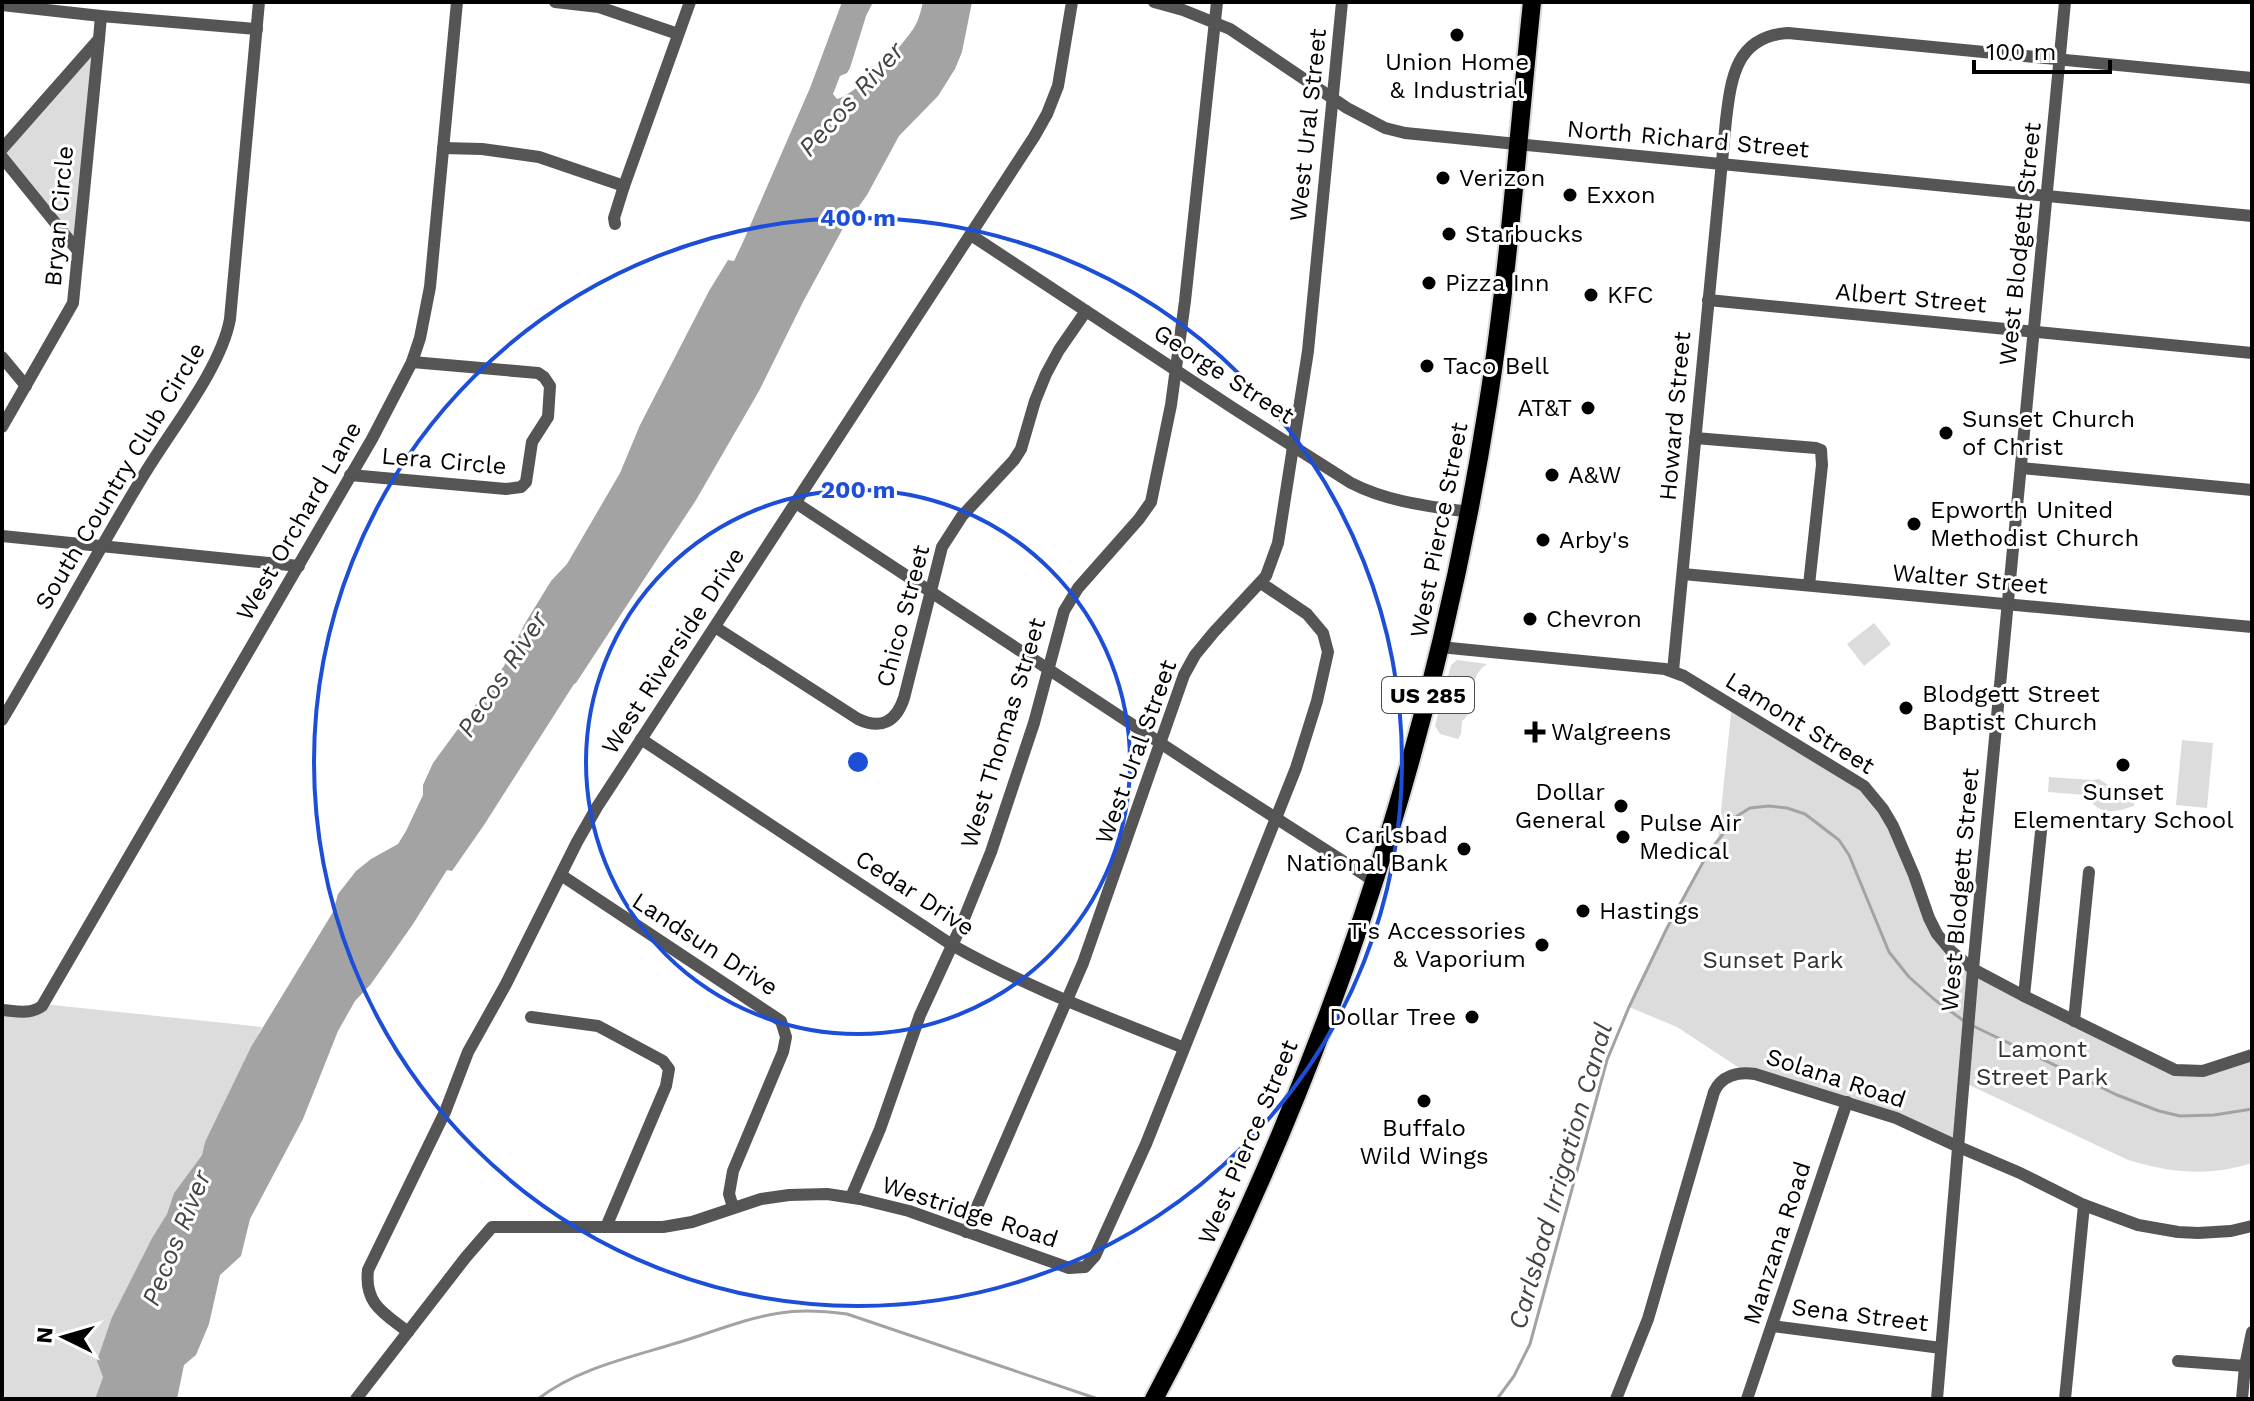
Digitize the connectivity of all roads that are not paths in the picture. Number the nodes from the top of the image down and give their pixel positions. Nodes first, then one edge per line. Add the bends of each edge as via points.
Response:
1 (259, 2) edge
2 (457, 2) edge
3 (555, 2) edge
4 (690, 2) edge
5 (1072, 2) edge
6 (1154, 2) edge
7 (1217, 2) edge
8 (1342, 2) edge
9 (1532, 2) edge
10 (2065, 2) edge
11 (2, 5) edge
12 (101, 16) junction
13 (1215, 22) junction
14 (257, 29) junction
15 (678, 34) junction
16 (99, 39) junction
17 (2061, 59) junction
18 (2252, 78) edge
19 (1332, 98) junction
20 (1517, 145) junction
21 (443, 148) junction
22 (2, 149) edge
23 (2, 157) edge
24 (1721, 164) junction
25 (624, 186) junction
26 (2047, 196) junction
27 (2252, 216) edge
28 (615, 224) dead end
29 (971, 235) junction
30 (78, 251) junction
31 (1708, 300) junction
32 (1086, 311) junction
33 (2034, 332) junction
34 (2252, 353) edge
35 (2, 357) edge
36 (412, 362) junction
37 (1176, 369) junction
38 (26, 386) junction
39 (2, 427) edge
40 (1695, 438) junction
41 (1293, 446) junction
42 (2021, 468) junction
43 (350, 475) junction
44 (2252, 490) edge
45 (796, 503) junction
46 (1469, 512) junction
47 (2, 536) edge
48 (101, 546) junction
49 (299, 566) junction
50 (1683, 574) junction
51 (1261, 583) junction
52 (1809, 585) junction
53 (931, 591) junction
54 (2008, 604) junction
55 (715, 627) junction
56 (2252, 627) edge
57 (1440, 647) junction
58 (1048, 667) junction
59 (1673, 671) junction
60 (2, 720) edge
61 (641, 739) junction
62 (1161, 743) junction
63 (1275, 818) junction
64 (2042, 822) dead end
65 (2089, 872) dead end
66 (561, 875) junction
67 (1374, 881) junction
68 (952, 945) junction
69 (1973, 969) junction
70 (2024, 996) junction
71 (1066, 1000) junction
72 (2, 1010) edge
73 (531, 1017) dead end
74 (2074, 1021) junction
75 (1184, 1048) junction
76 (2252, 1055) edge
77 (1847, 1102) junction
78 (1959, 1147) junction
79 (851, 1197) junction
80 (2084, 1205) junction
81 (733, 1207) junction
82 (2252, 1226) edge
83 (606, 1227) junction
84 (966, 1232) junction
85 (1772, 1326) junction
86 (408, 1332) junction
87 (2252, 1332) edge
88 (1941, 1348) junction
89 (2178, 1361) dead end
90 (2245, 1366) junction
91 (356, 1399) edge
92 (1154, 1399) edge
93 (1616, 1399) edge
94 (1747, 1399) edge
95 (1937, 1399) edge
96 (2065, 1399) edge
97 (2242, 1399) edge

1 - 14 street, South Country Club Circle
2 - 21 street, West Orchard Lane
3 - 15 street via 599,7
4 - 15 street
5 - 29 street, West Riverside Drive via 1051,107
6 - 13 street, North Richard Street
7 - 13 street, West Thomas Street
8 - 19 street, West Ural Street
9 - 20 highway, West Pierce Street / US 285
10 - 17 street, West Blodgett Street
11 - 12 street
12 - 14 street
12 - 16 street, Bryan Circle
13 - 19 street, North Richard Street
13 - 37 street, West Thomas Street
14 - 48 street, South Country Club Circle via 228,335
15 - 25 street
16 - 22 street, Bryan Circle
16 - 30 street, Bryan Circle
17 - 18 street, Howard Street
17 - 24 street, Howard Street via 1779,33 1749,47 1733,73
17 - 26 street, West Blodgett Street
19 - 20 street, North Richard Street via 1397,131
19 - 41 street, West Ural Street via 1308,351
20 - 24 street, North Richard Street
20 - 46 highway, West Pierce Street / US 285 via 1502,307
21 - 25 street via 539,157
21 - 36 street, West Orchard Lane via 430,287
23 - 30 street
24 - 26 street, North Richard Street
24 - 31 street, Howard Street
25 - 28 street
26 - 27 street, North Richard Street
26 - 33 street, West Blodgett Street
29 - 32 street, George Street
29 - 45 street, West Riverside Drive
30 - 38 street, Bryan Circle via 72,307
31 - 33 street, Albert Street
31 - 40 street, Howard Street
32 - 37 street, George Street
32 - 53 street, Chico Street via 1046,374 1021,449 946,540
33 - 34 street, Albert Street
33 - 42 street, West Blodgett Street
35 - 38 street
36 - 43 street, West Orchard Lane
36 - 43 street, Lera Circle via 544,377 551,395 548,417 532,442 526,482 515,489
37 - 41 street, George Street
37 - 58 street, West Thomas Street via 1151,502 1068,602
38 - 39 street, Bryan Circle
40 - 50 street, Howard Street
40 - 52 street via 1821,450
41 - 46 street, George Street via 1370,493
41 - 51 street, West Ural Street via 1278,543
42 - 44 street
42 - 54 street, West Blodgett Street
43 - 49 street, West Orchard Lane
45 - 53 street
45 - 55 street, West Riverside Drive
46 - 57 highway, West Pierce Street / US 285
47 - 48 street
48 - 49 street
48 - 60 street, South Country Club Circle
49 - 72 street, West Orchard Lane via 42,1006 34,1012
50 - 52 street, Walter Street
50 - 59 street, Howard Street
51 - 62 street, West Ural Street via 1190,663
51 - 63 street, Westridge Road via 1311,618 1322,631 1328,652 1305,744
52 - 54 street, Walter Street
53 - 55 street, Chico Street via 901,708 878,725 858,719
53 - 58 street
54 - 56 street, Walter Street
54 - 69 street, West Blodgett Street
55 - 61 street, West Riverside Drive
57 - 59 street, Lamont Street
57 - 67 highway, West Pierce Street / US 285
58 - 62 street
58 - 68 street, West Thomas Street via 1025,755
59 - 69 street, Lamont Street via 1864,786 1893,826 1937,934
61 - 66 street, West Riverside Drive
61 - 68 street, Cedar Drive
62 - 63 street
62 - 71 street, West Ural Street
63 - 67 street
63 - 75 street, Westridge Road
64 - 70 street
65 - 74 street
66 - 81 street, Landsun Drive via 781,1021 783,1052 733,1171
66 - 86 street, West Riverside Drive via 468,1052 445,1112 368,1270 371,1300
67 - 92 highway, West Pierce Street / US 285 via 1292,1106 1204,1303
68 - 71 street, Cedar Drive
68 - 79 street, West Thomas Street
69 - 70 street, Lamont Street
69 - 78 street, West Blodgett Street
70 - 74 street, Lamont Street
71 - 75 street, Cedar Drive
71 - 84 street, West Ural Street
73 - 83 street via 598,1026 669,1069
74 - 76 street, Lamont Street via 2175,1070 2203,1071
75 - 84 street, Westridge Road via 1119,1205 1085,1267 1069,1268
77 - 78 street, Solana Road
77 - 85 street, Manzana Road
77 - 93 street, Solana Road via 1747,1073 1718,1083 1648,1319
78 - 80 street, Solana Road
78 - 88 street, West Blodgett Street
79 - 81 street, Westridge Road via 789,1195
79 - 84 street, Westridge Road
80 - 82 street, Solana Road via 2138,1225 2178,1232
80 - 96 street
81 - 83 street, Westridge Road via 677,1225
83 - 86 street, Westridge Road via 492,1227
85 - 88 street, Sena Street
85 - 94 street, Manzana Road
86 - 91 street, Westridge Road
87 - 90 street
88 - 95 street, West Blodgett Street
89 - 90 street
90 - 97 street

